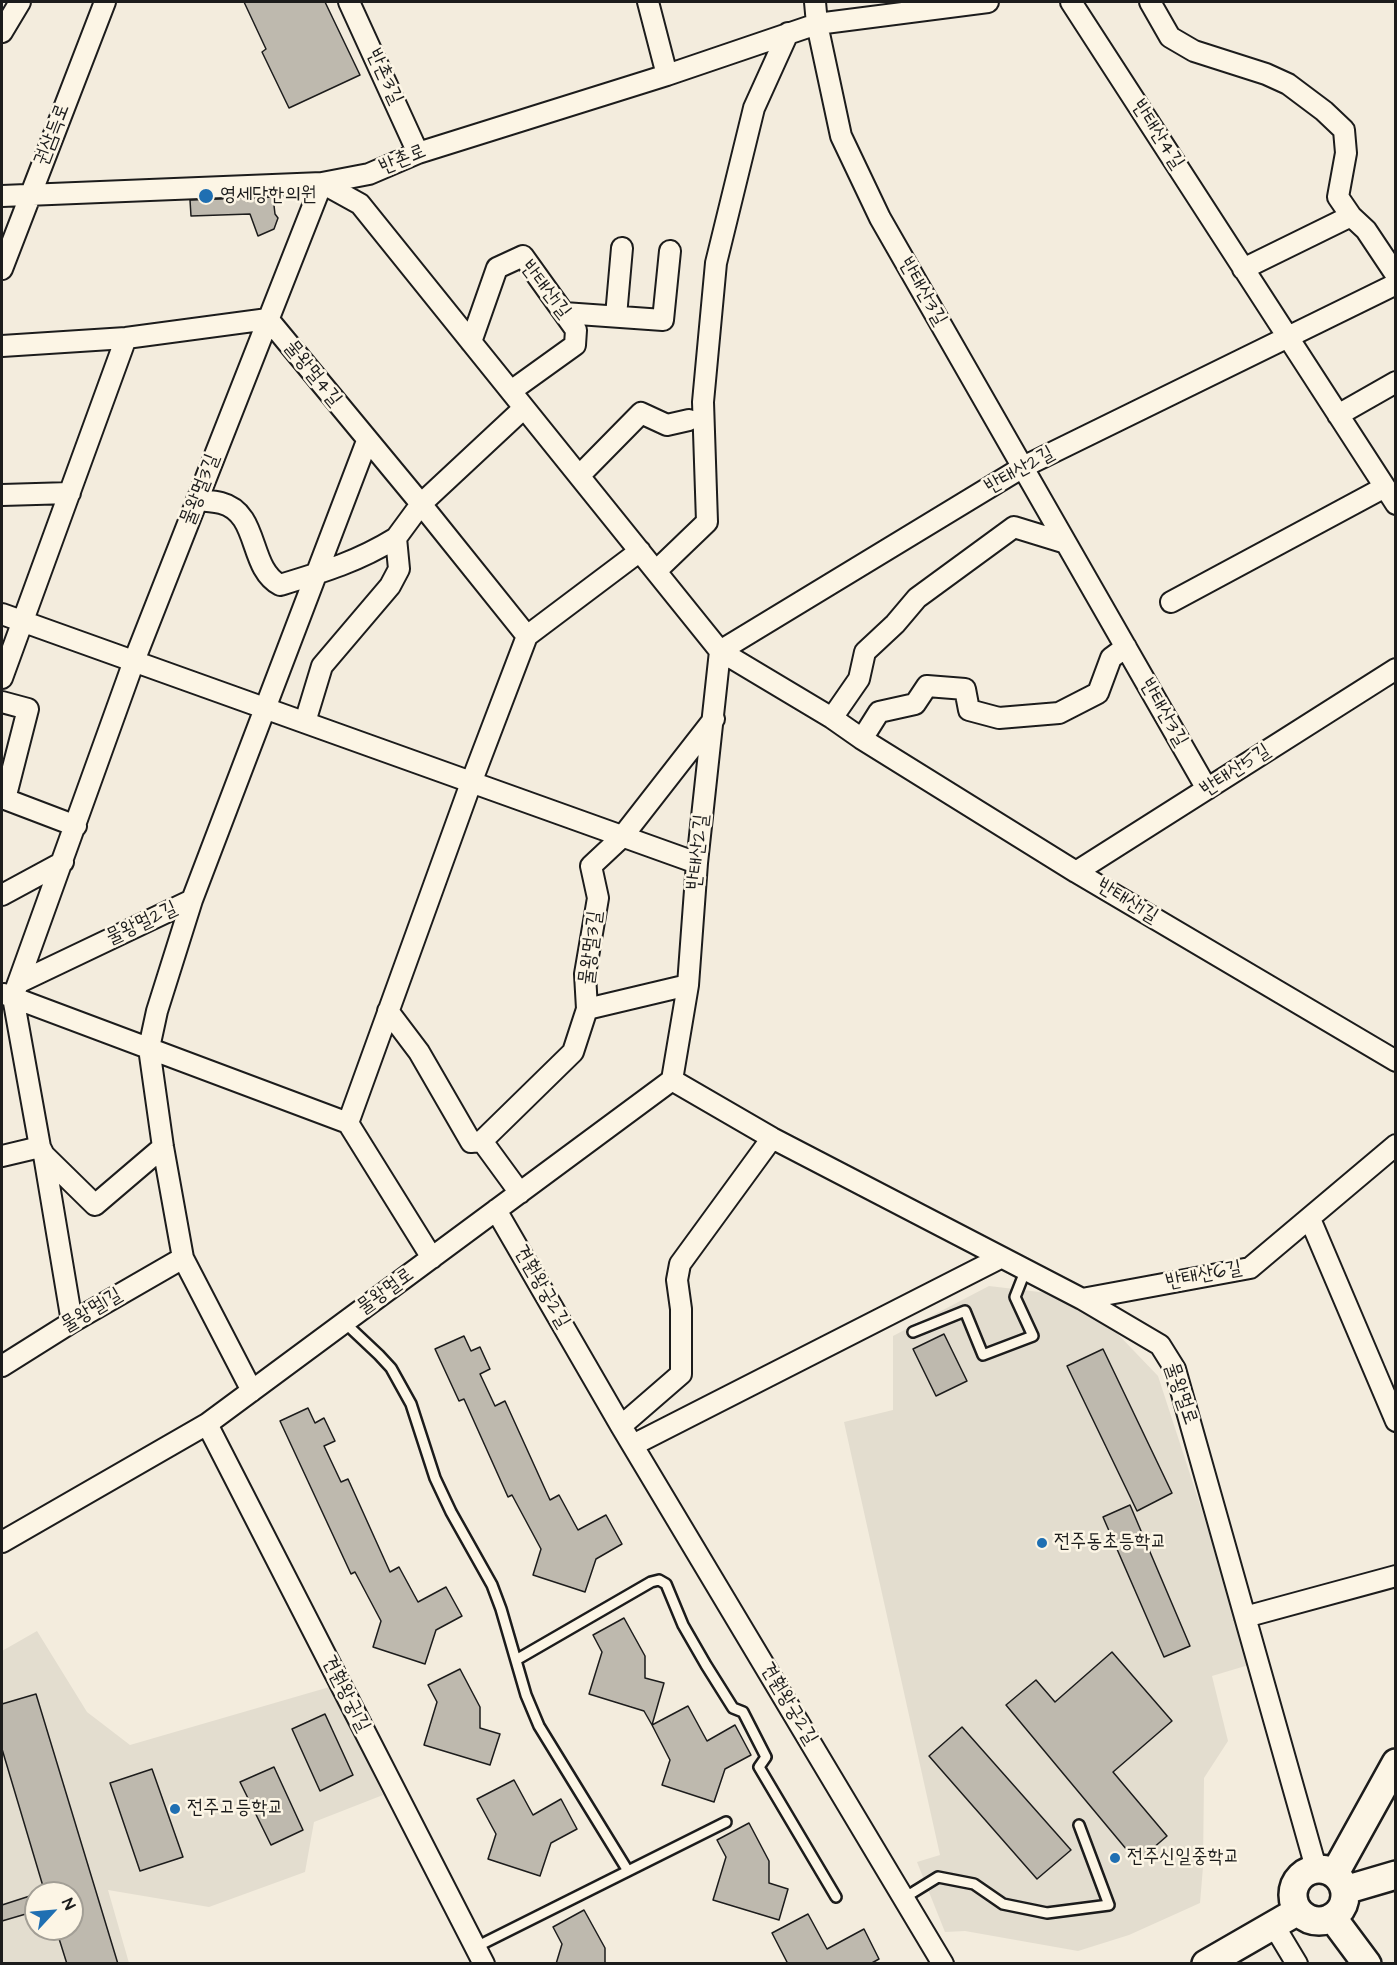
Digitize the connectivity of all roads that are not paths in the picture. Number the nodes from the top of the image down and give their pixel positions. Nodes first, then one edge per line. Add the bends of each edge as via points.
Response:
1 (20, 2) edge
2 (105, 2) edge
3 (349, 2) edge
4 (648, 2) edge
5 (815, 2) edge
6 (988, 2) edge
7 (1071, 2) edge
8 (1149, 2) edge
9 (817, 24) junction
10 (2, 32) edge
11 (788, 33) junction
12 (667, 75) junction
13 (418, 153) junction
14 (322, 183) junction
15 (2, 196) edge
16 (30, 196) junction
17 (1351, 216) junction
18 (622, 248) dead end
19 (670, 251) dead end
20 (2, 269) edge
21 (1243, 269) junction
22 (1395, 275) edge
23 (1395, 284) edge
24 (564, 313) junction
25 (616, 316) junction
26 (268, 319) junction
27 (126, 338) junction
28 (1287, 338) junction
29 (471, 342) junction
30 (2, 346) edge
31 (1395, 382) edge
32 (511, 391) junction
33 (524, 408) junction
34 (1338, 415) junction
35 (689, 420) dead end
36 (367, 441) junction
37 (1023, 467) junction
38 (579, 476) junction
39 (1385, 487) junction
40 (70, 493) junction
41 (2, 495) edge
42 (197, 500) junction
43 (421, 504) junction
44 (1395, 504) edge
45 (396, 538) junction
46 (1066, 543) junction
47 (640, 551) junction
48 (656, 571) junction
49 (317, 574) junction
50 (1171, 603) dead end
51 (2, 614) edge
52 (22, 621) junction
53 (527, 636) junction
54 (1126, 647) junction
55 (720, 651) junction
56 (134, 661) junction
57 (1395, 669) edge
58 (2, 678) edge
59 (2, 702) edge
60 (266, 708) junction
61 (832, 718) junction
62 (714, 719) junction
63 (304, 722) junction
64 (862, 739) junction
65 (471, 783) junction
66 (1207, 789) junction
67 (74, 832) junction
68 (622, 837) junction
69 (63, 862) junction
70 (697, 863) junction
71 (1076, 872) junction
72 (2, 895) edge
73 (192, 900) junction
74 (688, 985) junction
75 (11, 991) edge
76 (587, 1009) junction
77 (388, 1011) junction
78 (149, 1048) junction
79 (1395, 1061) edge
80 (672, 1080) junction
81 (348, 1123) junction
82 (772, 1138) junction
83 (482, 1141) junction
84 (1395, 1145) edge
85 (163, 1147) junction
86 (42, 1151) junction
87 (2, 1156) edge
88 (520, 1193) junction
89 (496, 1210) junction
90 (1310, 1219) junction
91 (183, 1258) junction
92 (432, 1258) junction
93 (1000, 1258) junction
94 (1026, 1269) junction
95 (1082, 1299) junction
96 (72, 1322) junction
97 (344, 1322) junction
98 (913, 1332) dead end
99 (2, 1366) edge
100 (252, 1391) junction
101 (1395, 1421) edge
102 (207, 1424) junction
103 (621, 1426) junction
104 (633, 1445) junction
105 (2, 1523) edge
106 (21, 1531) junction
107 (2, 1542) edge
108 (1395, 1576) edge
109 (1245, 1617) junction
110 (516, 1660) junction
111 (1395, 1763) edge
112 (726, 1822) dead end
113 (1079, 1825) dead end
114 (628, 1871) junction
115 (1395, 1875) edge
116 (1332, 1877) junction
117 (836, 1897) dead end
118 (904, 1898) junction
119 (1298, 1911) junction
120 (1332, 1917) junction
121 (1274, 1924) junction
122 (480, 1955) edge
123 (944, 1964) edge
124 (1206, 1964) edge
125 (1297, 1964) edge
126 (1367, 1964) edge

1 - 10 street
2 - 16 street, 권삼득로
3 - 13 street, 반촌3길
4 - 12 street
5 - 9 street, 반태산3길
6 - 9 street, 반촌로
7 - 21 street, 반태산4길
8 - 17 street via 1170,37 1194,51 1288,84 1344,130 1346,153 1338,197
9 - 11 street, 반촌로
9 - 37 street, 반태산3길 via 841,136 880,218
11 - 12 street, 반촌로
11 - 48 street via 754,108 719,252 702,402 707,522
12 - 13 street, 반촌로
13 - 14 street, 반촌로 via 369,174
14 - 16 street, 반촌로
14 - 26 street, 물왕멀3길
14 - 29 street, 반태산1길 via 360,204
15 - 16 street, 반촌로
16 - 20 street, 권삼득로
17 - 21 street
17 - 22 street via 1366,230
18 - 25 street
19 - 25 street via 663,320
21 - 28 street, 반태산4길
23 - 28 street, 반태산2길
24 - 25 street
24 - 29 street, 반태산1길 via 523,256 497,268
24 - 32 street, 반태산1길 via 576,330 574,345
26 - 27 street
26 - 36 street, 물왕멀4길
26 - 42 street, 물왕멀3길
27 - 30 street
27 - 40 street
28 - 34 street, 반태산4길
28 - 37 street, 반태산2길
29 - 32 street, 반태산1길
31 - 34 street
32 - 33 street, 반태산1길
33 - 38 street, 반태산1길
33 - 43 street
34 - 39 street, 반태산4길
35 - 38 street via 667,425 641,413
36 - 43 street, 물왕멀4길
36 - 49 street
37 - 46 street, 반태산3길
37 - 55 street, 반태산2길
38 - 47 street, 반태산1길
39 - 44 street, 반태산4길
39 - 50 street
40 - 41 street
40 - 52 street
42 - 49 street via 222,503 235,510 248,526 270,579 280,585
42 - 56 street, 물왕멀3길
43 - 45 street
43 - 53 street, 물왕멀4길
45 - 49 street via 353,561
45 - 63 street via 399,568 390,586 322,666
46 - 54 street, 반태산3길
46 - 61 street via 1014,527 917,598 865,652 859,679
47 - 48 street, 반태산1길
47 - 53 street
48 - 55 street, 반태산1길
49 - 60 street
51 - 52 street
52 - 56 street
52 - 58 street
53 - 65 street
54 - 64 street via 1111,658 1098,693 1059,713 999,718 969,710 965,688 927,686 915,704 879,712
54 - 66 street, 반태산3길
55 - 61 street, 반태산1길
55 - 62 street, 반태산2길
56 - 60 street
56 - 67 street, 물왕멀3길
57 - 66 street, 반태산5길
59 - 67 street via 28,709 5,799
60 - 63 street
60 - 73 street
61 - 64 street, 반태산1길
62 - 68 street, 물왕멀3길
62 - 70 street, 반태산2길
63 - 65 street
64 - 71 street, 반태산1길
65 - 68 street
65 - 77 street
66 - 71 street, 반태산5길
67 - 69 street
68 - 70 street
68 - 76 street, 물왕멀3길 via 591,866 598,898 585,974
69 - 72 street
69 - 75 street
70 - 74 street, 반태산2길
71 - 79 street, 반태산1길
73 - 75 street, 물왕멀2길
73 - 78 street, 물왕멀2길 via 156,1011
74 - 76 street
74 - 80 street, 반태산2길
75 - 78 street
75 - 86 street
76 - 83 street, 물왕멀3길 via 573,1052
77 - 81 street
77 - 83 street via 419,1052 471,1142
78 - 81 street
78 - 85 street, 물왕멀2길
80 - 82 street, 물왕멀로
80 - 88 street, 물왕멀로
81 - 92 street
82 - 93 street, 물왕멀로
82 - 103 street via 680,1264 681,1374
83 - 88 street
84 - 90 street, 반태산6길
85 - 86 street via 95,1205
85 - 91 street, 물왕멀2길
86 - 87 street
86 - 96 street
88 - 89 street, 물왕멀로
89 - 92 street, 물왕멀로
89 - 103 street, 견훤왕궁2길
90 - 95 street, 반태산6길 via 1250,1268
90 - 101 street
91 - 96 street, 물왕멀1길
91 - 100 street
92 - 97 street, 물왕멀로
93 - 94 street, 물왕멀로
93 - 104 street
94 - 95 street, 물왕멀로
94 - 98 lane via 1015,1296 1033,1336 983,1355 965,1311
95 - 109 street, 물왕멀로 via 1160,1345 1175,1369
96 - 99 street, 물왕멀1길
97 - 100 street, 물왕멀로
97 - 110 lane via 391,1368 411,1404 435,1478 492,1585
100 - 102 street, 물왕멀로
102 - 106 street, 물왕멀로
102 - 122 street, 견훤왕궁1길
103 - 104 street, 견훤왕궁2길
104 - 118 street, 견훤왕궁2길
105 - 106 street
106 - 107 street, 물왕멀로
108 - 109 street
109 - 116 street, 물왕멀로
110 - 114 lane via 539,1726
110 - 117 lane via 651,1582 659,1580 666,1584 706,1665 732,1708 743,1712 766,1757 759,1767
111 - 116 street
112 - 114 lane
113 - 118 lane via 1109,1905 1047,1913 1003,1904 974,1884 938,1878
114 - 122 lane
115 - 116 street
116 - 119 street via 1308,1871 1300,1876 1293,1893
116 - 120 street via 1345,1899
118 - 123 street, 견훤왕궁2길
119 - 120 street via 1316,1921
119 - 121 street
120 - 126 street
121 - 124 street
121 - 125 street

